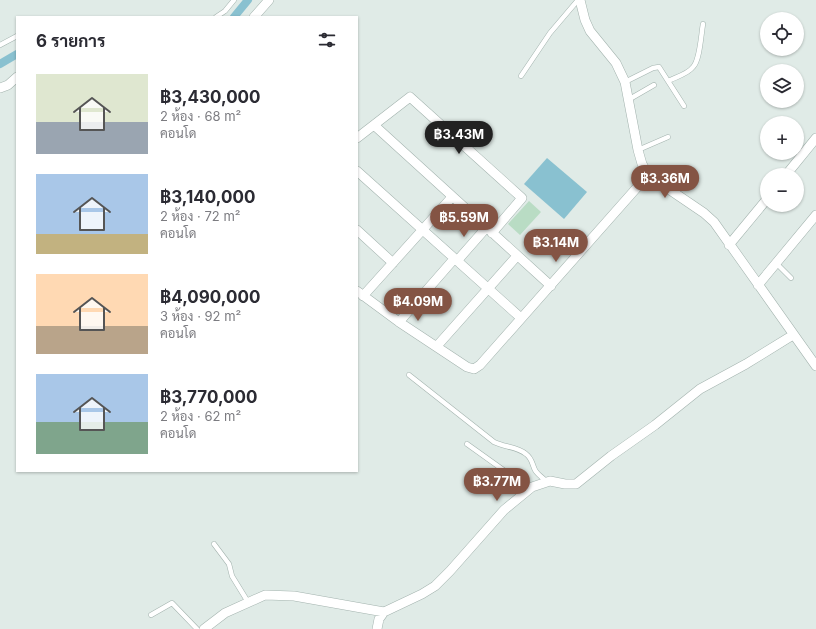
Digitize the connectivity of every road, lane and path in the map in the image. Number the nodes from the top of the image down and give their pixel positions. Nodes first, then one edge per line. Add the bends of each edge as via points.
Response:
1 (234, 0) edge
2 (269, 0) edge
3 (579, 0) edge
4 (218, 16) edge
5 (255, 16) edge
6 (703, 24) dead end
7 (16, 37) edge
8 (0, 45) edge
9 (520, 76) dead end
10 (16, 78) edge
11 (668, 81) junction
12 (625, 82) junction
13 (654, 85) dead end
14 (0, 88) edge
15 (627, 101) junction
16 (684, 106) dead end
17 (374, 126) junction
18 (358, 137) edge
19 (668, 137) dead end
20 (816, 138) edge
21 (638, 150) junction
22 (792, 168) edge
23 (358, 172) edge
24 (648, 175) junction
25 (452, 197) junction
26 (760, 207) edge
27 (816, 215) edge
28 (422, 230) junction
29 (489, 230) junction
30 (358, 231) edge
31 (729, 245) junction
32 (517, 256) junction
33 (456, 260) junction
34 (393, 263) junction
35 (776, 263) junction
36 (791, 278) dead end
37 (758, 285) junction
38 (550, 286) junction
39 (488, 288) junction
40 (360, 294) edge
41 (521, 318) junction
42 (399, 322) junction
43 (793, 335) junction
44 (437, 346) junction
45 (816, 366) edge
46 (409, 375) dead end
47 (467, 444) dead end
48 (546, 481) junction
49 (530, 489) junction
50 (214, 544) dead end
51 (248, 602) junction
52 (384, 612) junction
53 (151, 615) dead end
54 (197, 629) edge
55 (204, 629) edge
56 (377, 629) edge

1 - 4 lane
2 - 5 street
3 - 9 lane via 550,33
3 - 12 street via 590,31 616,63
6 - 11 lane via 694,66 688,72
7 - 8 lane
10 - 14 street
11 - 12 lane via 659,67
11 - 16 lane
12 - 15 street
13 - 15 lane
15 - 21 street
17 - 18 street
17 - 25 street
17 - 29 street via 410,97 522,198
19 - 21 lane
20 - 22 street
21 - 24 street
23 - 28 street
24 - 31 street via 704,213 714,222
24 - 38 street
25 - 28 street
25 - 29 street
26 - 31 street
27 - 35 street
28 - 33 street
28 - 34 street
29 - 32 street
29 - 33 street
30 - 34 street
31 - 37 street
32 - 38 street
32 - 39 street
33 - 39 street
33 - 42 street
34 - 40 street
35 - 36 lane
35 - 37 street
37 - 43 street
38 - 41 street
39 - 41 street
39 - 44 street
40 - 42 street
41 - 44 street via 474,369
42 - 44 street
43 - 45 street
43 - 48 street via 700,389 576,484
46 - 48 lane via 494,442 526,453 532,460 535,470
47 - 49 lane
48 - 49 street
49 - 52 street via 495,519 434,586
50 - 51 lane via 229,564 232,576
51 - 52 street via 265,595 294,596
51 - 55 street via 225,613
52 - 56 street
53 - 54 lane via 172,603

